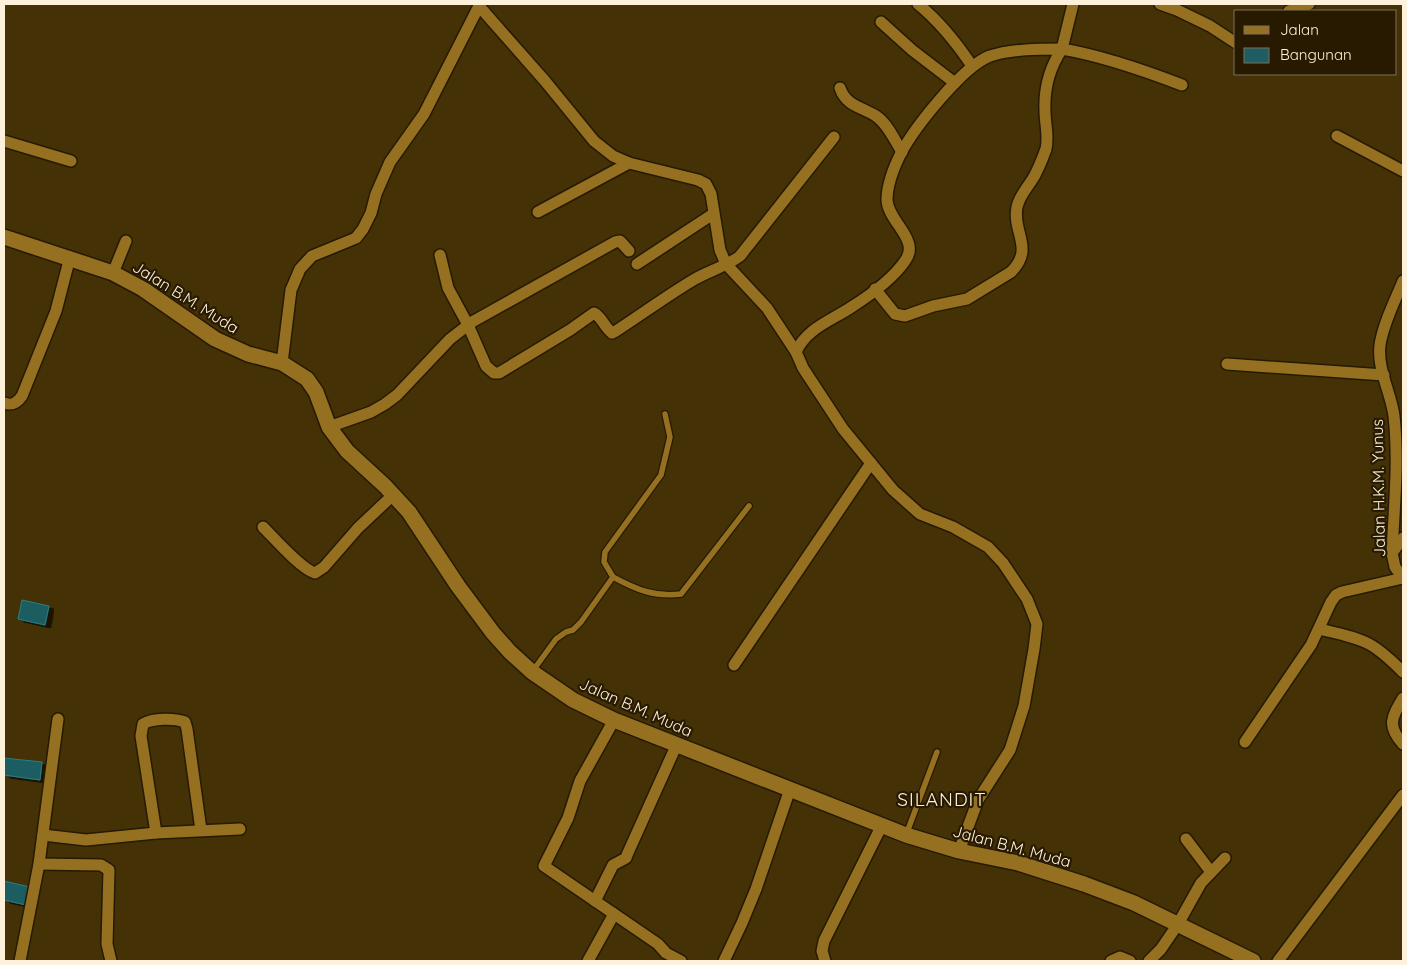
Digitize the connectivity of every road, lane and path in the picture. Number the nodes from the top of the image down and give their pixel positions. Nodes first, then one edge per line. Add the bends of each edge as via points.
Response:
1 (918, 4) edge
2 (1074, 4) edge
3 (1160, 4) edge
4 (1309, 4) edge
5 (479, 5) edge
6 (1292, 10) edge
7 (881, 22) dead end
8 (1234, 42) edge
9 (1062, 49) junction
10 (972, 66) junction
11 (955, 83) junction
12 (1182, 85) dead end
13 (840, 88) dead end
14 (1336, 136) dead end
15 (834, 137) dead end
16 (4, 141) edge
17 (902, 152) junction
18 (71, 161) dead end
19 (629, 163) junction
20 (1403, 171) edge
21 (538, 212) dead end
22 (713, 214) junction
23 (4, 237) edge
24 (126, 242) dead end
25 (629, 250) dead end
26 (440, 255) dead end
27 (70, 257) junction
28 (637, 264) dead end
29 (726, 264) junction
30 (113, 273) junction
31 (1403, 281) edge
32 (875, 289) junction
33 (468, 325) junction
34 (796, 352) junction
35 (282, 363) junction
36 (1227, 364) dead end
37 (1384, 375) junction
38 (4, 403) edge
39 (665, 414) dead end
40 (329, 427) junction
41 (871, 463) junction
42 (393, 494) junction
43 (749, 506) dead end
44 (263, 527) dead end
45 (1403, 538) edge
46 (1392, 553) junction
47 (613, 577) junction
48 (1403, 578) edge
49 (1319, 629) junction
50 (734, 665) dead end
51 (532, 672) junction
52 (1403, 672) edge
53 (1403, 698) edge
54 (58, 719) dead end
55 (614, 720) junction
56 (1245, 742) dead end
57 (676, 744) junction
58 (1403, 744) edge
59 (937, 752) dead end
60 (790, 789) junction
61 (1403, 795) edge
62 (882, 825) junction
63 (201, 830) junction
64 (240, 830) dead end
65 (156, 833) junction
66 (906, 835) junction
67 (43, 836) junction
68 (1186, 839) dead end
69 (959, 851) junction
70 (1225, 858) dead end
71 (39, 864) junction
72 (1211, 872) junction
73 (594, 901) junction
74 (614, 914) junction
75 (1178, 924) junction
76 (20, 961) edge
77 (111, 961) edge
78 (588, 961) edge
79 (681, 961) edge
80 (724, 961) edge
81 (825, 961) edge
82 (1110, 961) edge
83 (1130, 961) edge
84 (1149, 961) edge
85 (1253, 961) edge
86 (1278, 961) edge

1 - 10 street via 953,38
2 - 9 street
3 - 8 street via 1210,26
4 - 6 street
5 - 19 street via 594,141 613,156
5 - 35 street via 424,114 390,162 363,229 356,238 312,256 300,269 291,290
7 - 11 street
9 - 10 street via 990,56
9 - 12 street via 1141,69
9 - 32 street via 1051,69 1045,99 1048,140 1036,172 1017,206 1023,249 1016,268 967,299 904,316 895,314
10 - 11 street
11 - 17 street
13 - 17 street via 849,102 879,119
14 - 20 street
15 - 29 street via 740,256
16 - 18 street
17 - 32 street via 888,187 887,202 909,242 910,254 896,273
19 - 21 street
19 - 22 street via 706,184
22 - 28 street
22 - 29 street
23 - 27 street, Jalan B.M. Muda
24 - 30 street
25 - 33 street via 615,242
26 - 33 street via 448,288
27 - 30 street, Jalan B.M. Muda
27 - 38 street via 56,311 22,396 12,405
29 - 33 street via 682,287 612,333 594,313 500,373 494,373 486,366
29 - 34 street via 766,308
30 - 35 street, Jalan B.M. Muda via 143,289 215,339 248,354
31 - 37 street, Jalan H.K.M. Yunus via 1380,344
32 - 34 street via 812,331
33 - 40 street via 385,404
34 - 41 street via 843,429
35 - 40 street, Jalan B.M. Muda via 307,379 316,392
36 - 37 street
37 - 46 street, Jalan H.K.M. Yunus via 1394,415 1396,449
39 - 47 lane via 670,437 660,475 605,552 604,562
40 - 42 street, Jalan B.M. Muda via 348,451
41 - 50 street
41 - 69 street via 893,490 920,514 988,546 1027,599 1037,624 1024,706 1010,750 978,800
42 - 44 street via 324,567 315,572 309,571
42 - 51 street, Jalan B.M. Muda via 493,633
43 - 47 lane via 681,594 646,593
45 - 46 street
46 - 48 street, Jalan H.K.M. Yunus via 1395,567
47 - 51 lane via 581,622 556,639
48 - 49 street via 1336,595
49 - 52 street via 1369,644
49 - 56 street
51 - 55 street, Jalan B.M. Muda via 573,700
53 - 58 street via 1391,725
54 - 67 street
55 - 57 street, Jalan B.M. Muda
55 - 73 street via 580,781 568,818 544,865
57 - 60 street, Jalan B.M. Muda
57 - 73 street via 626,858 613,865
59 - 66 lane
60 - 62 street, Jalan B.M. Muda
60 - 80 street via 756,889
61 - 86 street
62 - 66 street, Jalan B.M. Muda
62 - 81 street via 824,941
63 - 64 street
63 - 65 street
63 - 65 street via 185,722 148,721 143,724 141,736
65 - 67 street via 86,840
66 - 69 street, Jalan B.M. Muda
67 - 71 street
68 - 72 street
69 - 75 street, Jalan B.M. Muda via 1018,863 1084,884
70 - 72 street
71 - 76 street
71 - 77 street via 101,865 109,870 108,944
72 - 75 street via 1198,886
73 - 74 street
74 - 78 street
74 - 79 street
75 - 84 street
75 - 85 street, Jalan B.M. Muda
82 - 83 street via 1120,958

